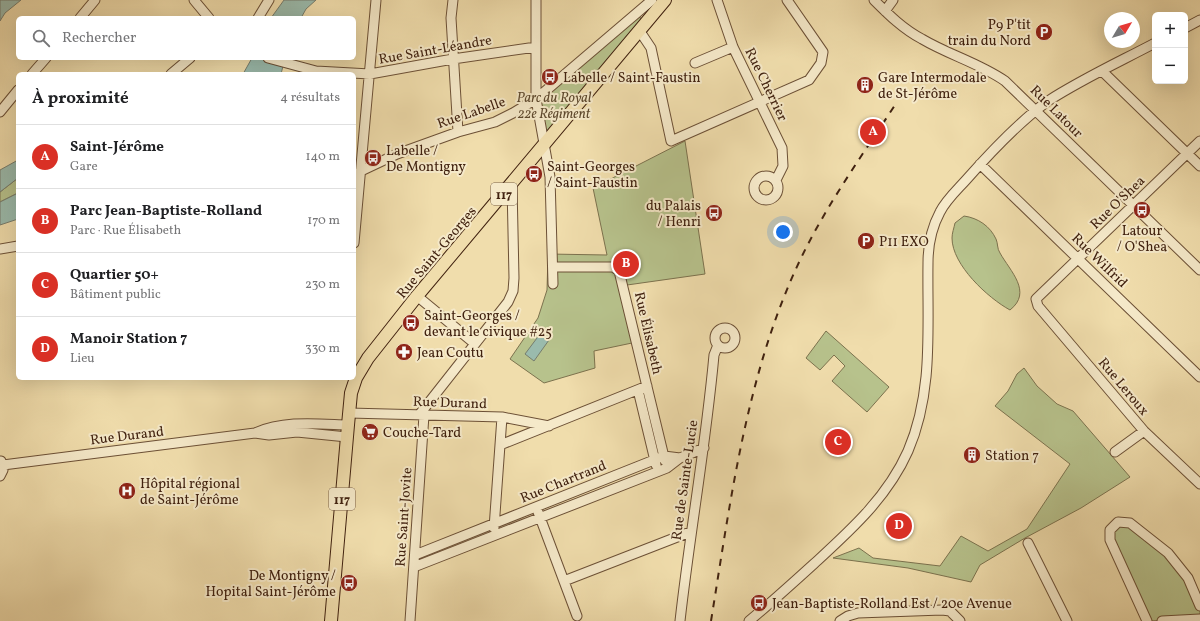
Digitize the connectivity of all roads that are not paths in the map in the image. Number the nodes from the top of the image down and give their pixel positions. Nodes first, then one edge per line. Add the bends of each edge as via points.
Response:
1 (95, 0) edge
2 (194, 0) edge
3 (269, 0) edge
4 (376, 0) edge
5 (453, 0) edge
6 (536, 0) edge
7 (638, 0) edge
8 (663, 0) edge
9 (717, 0) edge
10 (787, 0) edge
11 (874, 0) edge
12 (893, 0) edge
13 (650, 7) edge
14 (885, 11) junction
15 (82, 16) edge
16 (207, 16) edge
17 (259, 16) edge
18 (1200, 20) edge
19 (1188, 26) edge
20 (639, 30) junction
21 (1152, 45) edge
22 (536, 47) junction
23 (734, 47) junction
24 (453, 59) junction
25 (44, 60) edge
26 (188, 60) edge
27 (274, 60) edge
28 (695, 63) dead end
29 (1102, 71) junction
30 (34, 72) edge
31 (173, 72) edge
32 (334, 72) edge
33 (356, 73) edge
34 (370, 74) junction
35 (16, 92) edge
36 (536, 99) junction
37 (760, 103) junction
38 (1036, 111) junction
39 (0, 112) edge
40 (458, 132) junction
41 (1200, 141) edge
42 (544, 144) junction
43 (1187, 154) junction
44 (980, 164) junction
45 (1200, 166) edge
46 (357, 173) edge
47 (776, 180) dead end
48 (512, 185) junction
49 (356, 195) edge
50 (1133, 205) junction
51 (16, 246) edge
52 (0, 249) edge
53 (1078, 259) junction
54 (553, 267) junction
55 (1200, 270) edge
56 (553, 284) dead end
57 (417, 296) junction
58 (1036, 299) joint
59 (474, 343) junction
60 (718, 344) dead end
61 (356, 375) edge
62 (1200, 377) edge
63 (354, 380) edge
64 (647, 386) junction
65 (638, 390) junction
66 (422, 415) junction
67 (502, 417) junction
68 (348, 419) junction
69 (548, 426) junction
70 (1144, 431) junction
71 (255, 433) junction
72 (347, 437) junction
73 (500, 445) junction
74 (704, 448) junction
75 (1115, 452) dead end
76 (664, 456) junction
77 (680, 458) junction
78 (655, 460) junction
79 (2, 462) edge
80 (667, 468) junction
81 (657, 472) junction
82 (0, 476) edge
83 (1200, 484) edge
84 (536, 507) junction
85 (540, 518) junction
86 (494, 524) junction
87 (690, 532) junction
88 (496, 535) junction
89 (458, 538) junction
90 (1028, 543) dead end
91 (463, 547) junction
92 (415, 555) junction
93 (414, 567) junction
94 (564, 581) junction
95 (1200, 606) edge
96 (762, 610) junction
97 (577, 616) dead end
98 (1200, 619) edge
99 (750, 620) edge
100 (332, 621) edge
101 (410, 621) edge
102 (680, 621) edge
103 (764, 621) edge
104 (840, 621) edge
105 (960, 621) edge
106 (1067, 621) edge
107 (1147, 621) edge
108 (1162, 621) edge

1 - 15 street
2 - 16 street
3 - 17 street
4 - 34 street
5 - 24 street
6 - 22 street
7 - 13 street
8 - 13 main road, Rue Saint-Georges / 117
9 - 23 street, Rue Cherrier
10 - 37 street via 823,52 821,63 809,80
11 - 14 street, Rue Latour
12 - 14 street
13 - 20 main road, Rue Saint-Georges / 117
13 - 36 street, Rue Labelle
14 - 38 street, Rue Latour via 923,40 988,70 1005,81
18 - 19 street
20 - 37 street via 651,48 671,141
20 - 42 main road, Rue Saint-Georges / 117
21 - 29 street
22 - 24 street, Rue Saint-Léandre
22 - 36 street
23 - 28 street
23 - 37 street, Rue Cherrier
24 - 34 street, Rue Saint-Léandre
24 - 40 street
25 - 30 street
26 - 31 street
27 - 32 street, Rue Saint-Léandre via 316,71
29 - 38 street
29 - 43 street
33 - 34 street, Rue Saint-Léandre
34 - 46 street
35 - 39 street
36 - 40 street, Rue Labelle via 494,122
36 - 42 street
37 - 47 street, Rue Cherrier via 782,148 783,166
38 - 44 street
38 - 50 street, Rue Latour
40 - 46 street, Rue Labelle via 397,154
41 - 43 street, Rue O'Shea
42 - 48 main road, Rue Saint-Georges / 117
42 - 54 street via 550,177
43 - 45 street
43 - 50 street, Rue O'Shea
44 - 53 street, Rue Wilfrid
44 - 96 street via 948,199 932,229 928,262 928,352 925,388 908,450 893,481 853,528
46 - 49 street
48 - 57 main road, Rue Saint-Georges / 117
48 - 59 street via 513,291 508,302
50 - 53 street, Rue O'Shea
50 - 55 street, Rue Latour
51 - 52 street
53 - 58 street, Rue O'Shea
53 - 62 street, Rue Wilfrid
54 - 56 street
54 - 64 street, Rue Élisabeth via 617,268
57 - 59 street
57 - 61 main road, Rue Saint-Georges / 117
58 - 70 street, Rue Leroux via 1038,306
59 - 66 street
60 - 74 street, Rue de Sainte-Lucie via 714,355
63 - 68 main road, 117
64 - 65 street
64 - 76 street, Rue Élisabeth
65 - 69 street
65 - 78 street, Rue Élisabeth
66 - 67 street, Rue Durand
66 - 68 street, Rue Durand
66 - 92 street, Rue Saint-Jovite
67 - 69 street, Rue Durand
67 - 73 street
68 - 71 street, Rue Durand via 268,427
68 - 72 main road, 117
69 - 73 street
70 - 75 street
70 - 83 street, Rue Leroux
71 - 72 street, Rue Durand via 269,435 298,432
71 - 79 street, Rue Durand
72 - 100 main road, 117
73 - 86 street
74 - 77 street, Rue Chartrand
74 - 87 street, Rue de Sainte-Lucie
76 - 77 street, Rue Chartrand
76 - 78 street, Rue Chartrand
76 - 80 street, Rue Élisabeth
77 - 80 street, Rue Chartrand
78 - 81 street, Rue Élisabeth
78 - 84 street, Rue Chartrand
79 - 82 street, Rue Durand via 3,470
80 - 81 street, Rue Chartrand
81 - 85 street, Rue Chartrand
84 - 85 street
84 - 86 street, Rue Chartrand
85 - 88 street, Rue Chartrand
85 - 94 street
86 - 88 street
86 - 89 street, Rue Chartrand
87 - 94 street
87 - 102 street, Rue de Sainte-Lucie
88 - 91 street, Rue Chartrand
89 - 91 street
89 - 92 street, Rue Chartrand
90 - 106 street
91 - 93 street, Rue Chartrand
92 - 93 street, Rue Saint-Jovite
93 - 101 street, Rue Saint-Jovite
94 - 97 street
95 - 107 street via 1188,578 1168,553 1130,523 1118,522 1110,530 1110,540
96 - 99 street
96 - 103 street
98 - 108 street
104 - 105 street via 858,613 942,610 950,611

